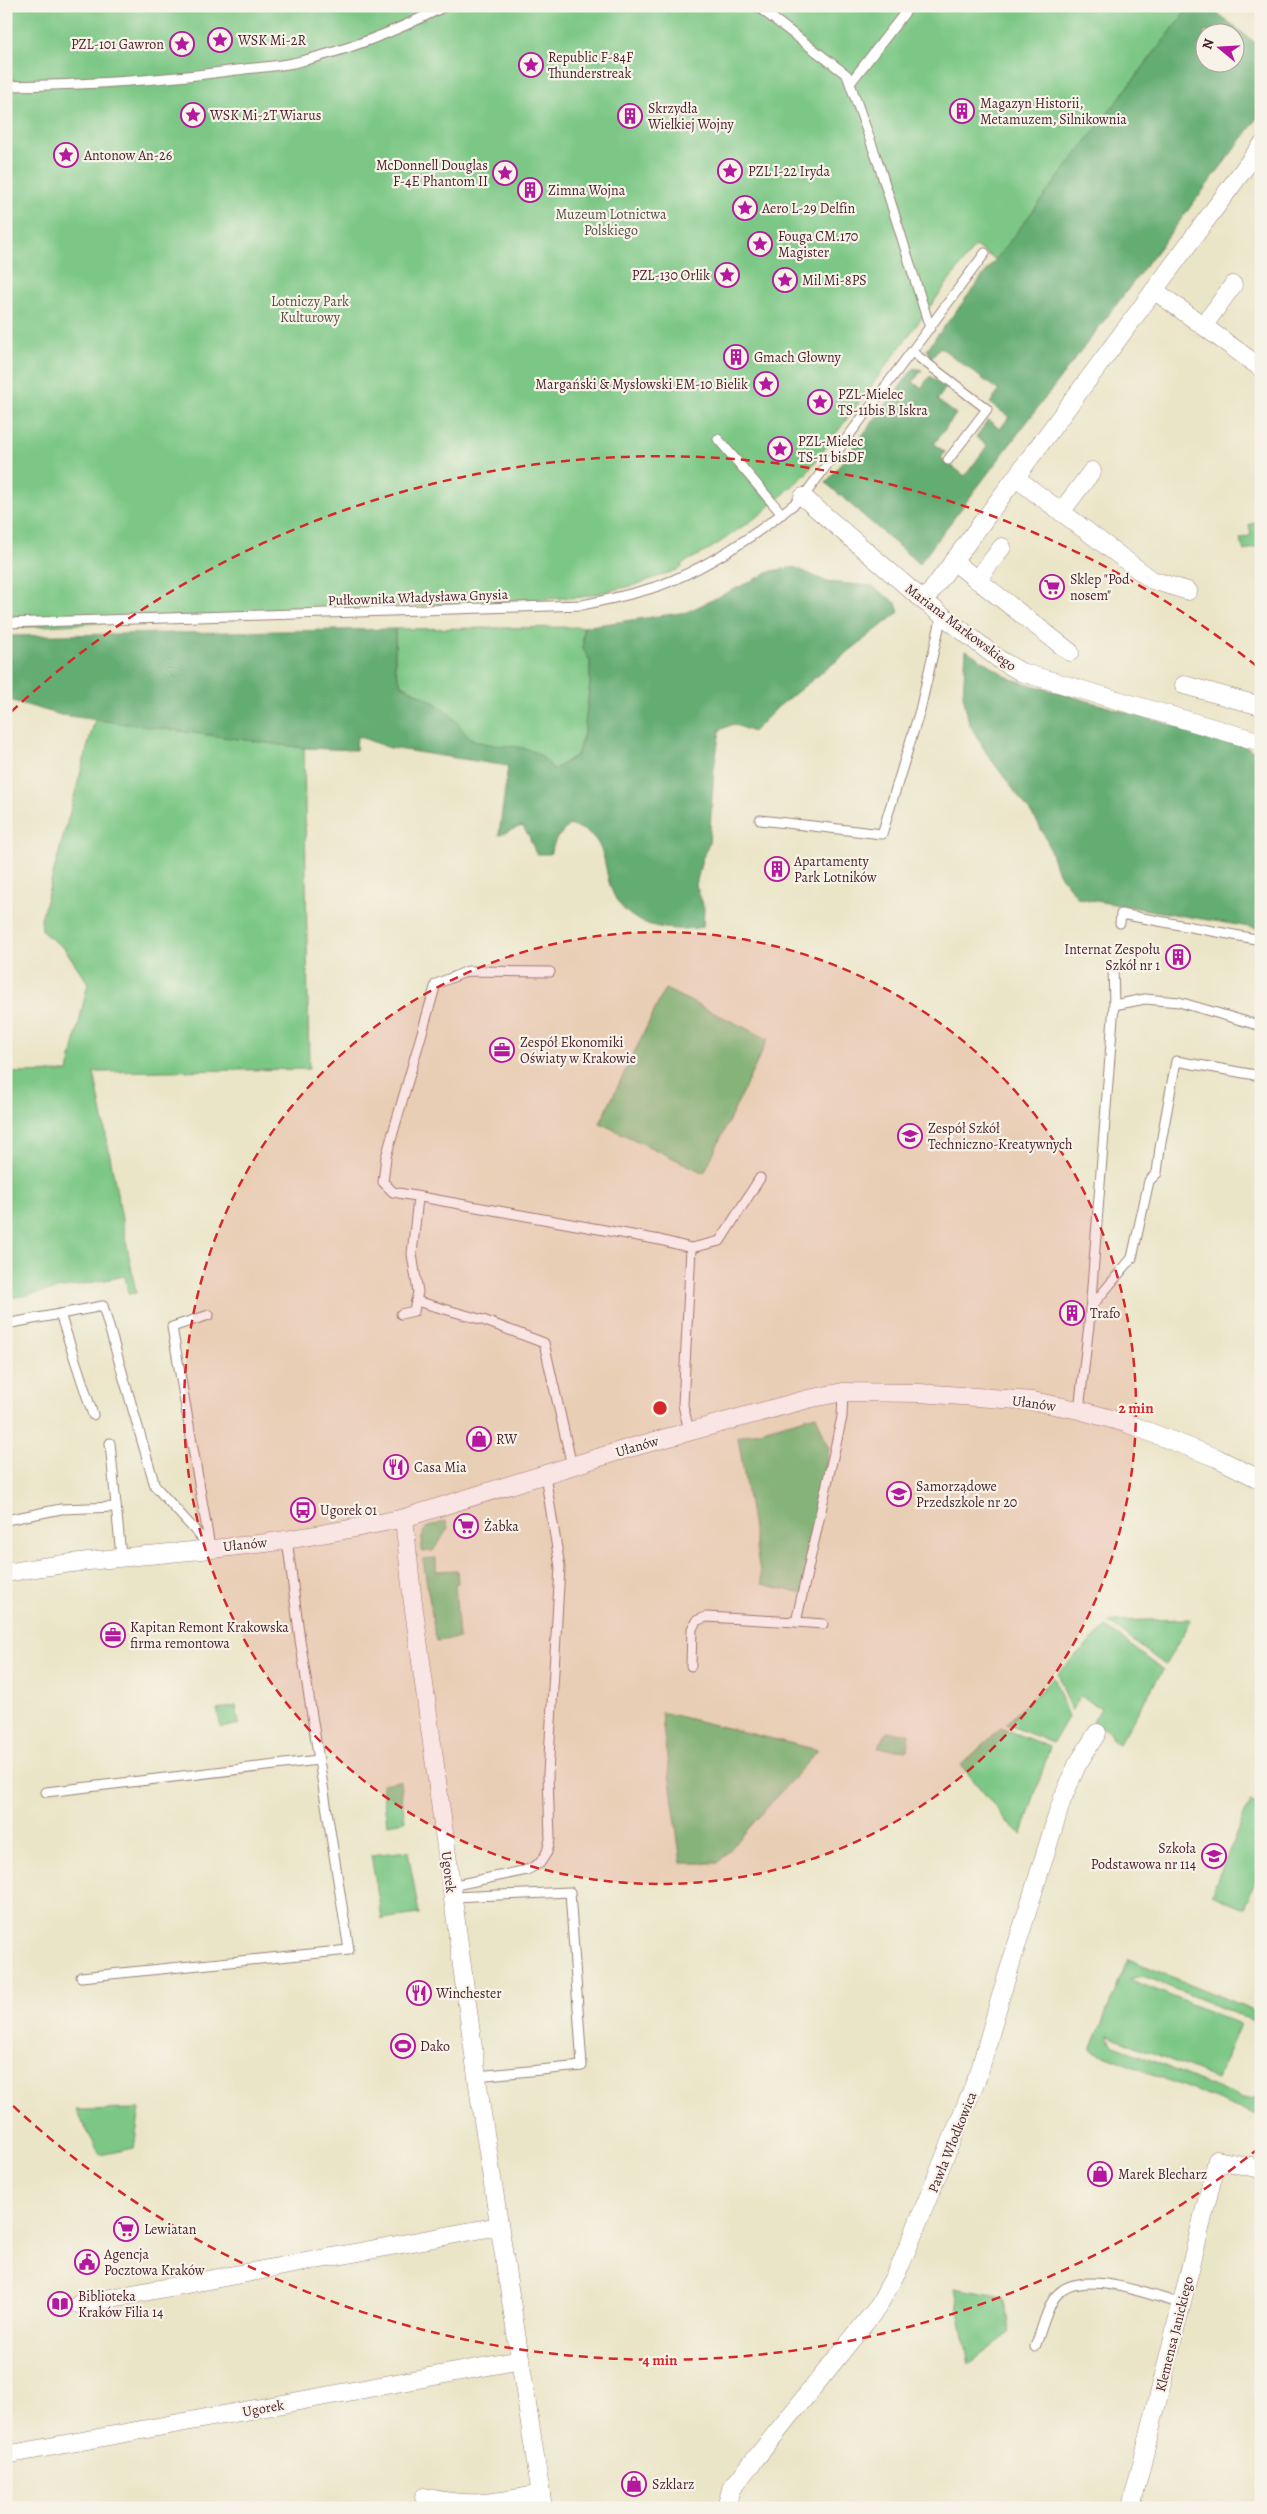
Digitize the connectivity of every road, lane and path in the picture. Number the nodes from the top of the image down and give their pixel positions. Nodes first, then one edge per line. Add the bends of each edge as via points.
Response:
1 (445, 6) edge
2 (757, 6) edge
3 (910, 6) edge
4 (851, 82) junction
5 (6, 86) edge
6 (1261, 146) edge
7 (985, 253) dead end
8 (1233, 285) dead end
9 (1154, 290) junction
10 (1204, 325) junction
11 (930, 328) junction
12 (912, 352) junction
13 (1261, 368) edge
14 (718, 439) dead end
15 (948, 460) dead end
16 (1092, 471) dead end
17 (1016, 478) junction
18 (803, 497) junction
19 (1061, 512) junction
20 (782, 514) junction
21 (1002, 547) dead end
22 (953, 562) junction
23 (977, 580) junction
24 (1188, 591) dead end
25 (924, 601) junction
26 (942, 615) junction
27 (6, 623) edge
28 (1070, 652) dead end
29 (1184, 685) dead end
30 (1261, 706) edge
31 (1261, 742) edge
32 (760, 820) dead end
33 (1120, 923) dead end
34 (1261, 940) edge
35 (1113, 966) dead end
36 (550, 972) dead end
37 (1114, 1005) junction
38 (1261, 1026) edge
39 (1261, 1076) edge
40 (760, 1178) dead end
41 (418, 1198) junction
42 (691, 1248) junction
43 (416, 1301) junction
44 (1090, 1308) junction
45 (60, 1314) junction
46 (210, 1314) dead end
47 (401, 1314) dead end
48 (6, 1324) edge
49 (843, 1392) junction
50 (1079, 1410) junction
51 (92, 1415) dead end
52 (689, 1431) junction
53 (110, 1443) dead end
54 (572, 1466) junction
55 (545, 1475) junction
56 (1261, 1480) edge
57 (116, 1507) junction
58 (404, 1518) junction
59 (6, 1520) edge
60 (286, 1539) junction
61 (210, 1548) junction
62 (121, 1556) junction
63 (6, 1573) edge
64 (796, 1622) junction
65 (823, 1624) dead end
66 (691, 1666) dead end
67 (1097, 1733) dead end
68 (318, 1760) junction
69 (46, 1792) dead end
70 (452, 1892) junction
71 (80, 1977) dead end
72 (477, 2076) junction
73 (1261, 2169) edge
74 (499, 2226) junction
75 (79, 2304) dead end
76 (1182, 2304) junction
77 (1035, 2346) dead end
78 (521, 2360) junction
79 (6, 2455) edge
80 (424, 2497) dead end
81 (542, 2501) edge
82 (726, 2508) edge
83 (1131, 2508) edge

1 - 5 lane via 412,24 348,48 292,63 188,76 72,85
2 - 4 lane via 847,75
3 - 4 lane
4 - 11 lane
6 - 9 street
7 - 11 lane, Pułkownika Władysława Gnysia
8 - 10 street
9 - 10 street
9 - 17 street
10 - 13 street
11 - 12 lane, Pułkownika Władysława Gnysia
12 - 15 lane via 987,409
12 - 18 lane, Pułkownika Władysława Gnysia
14 - 20 lane
16 - 19 street
17 - 19 street
17 - 22 street
18 - 20 lane, Pułkownika Władysława Gnysia
18 - 25 street, Mariana Markowskiego
19 - 24 street via 1152,580
20 - 27 lane, Pułkownika Władysława Gnysia via 701,567 643,591 583,605
21 - 23 street
22 - 23 street
22 - 25 street
23 - 28 street
25 - 26 street, Mariana Markowskiego
26 - 31 street, Mariana Markowskiego via 1000,660 1021,672
26 - 32 lane via 920,710 882,834
29 - 30 street
33 - 34 lane via 1121,914
35 - 37 lane
36 - 41 lane via 468,971 436,984 386,1157 383,1182 393,1192
37 - 38 lane via 1145,999 1179,1002
37 - 44 lane
39 - 44 lane via 1176,1061 1157,1173 1149,1181 1132,1258
40 - 42 lane via 720,1241
41 - 42 lane
41 - 43 lane via 412,1254 418,1292
42 - 52 lane via 683,1405
43 - 47 lane via 414,1311
43 - 54 lane via 483,1320 544,1343
44 - 50 lane
45 - 48 lane
45 - 51 lane
45 - 61 lane via 103,1306 155,1486
46 - 61 lane via 172,1327
49 - 50 street, Ułanów via 919,1393 1033,1401
49 - 52 street, Ułanów
49 - 64 lane via 842,1417
50 - 56 street, Ułanów via 1126,1423 1217,1458
52 - 54 street, Ułanów
53 - 57 lane
54 - 55 street, Ułanów
55 - 58 street, Ułanów
55 - 70 lane via 560,1567 548,1774 550,1839 540,1863 527,1870
57 - 59 lane via 61,1509
57 - 62 lane
58 - 60 street, Ułanów
58 - 70 street, Ugorek
60 - 61 street, Ułanów
60 - 68 lane
61 - 62 street, Ułanów
62 - 63 street, Ułanów
64 - 65 lane
64 - 66 lane via 706,1617 696,1621 692,1629
67 - 82 street, Pawła Włodkowica via 1077,1765 1062,1800 979,2073 894,2279 877,2308 731,2489
68 - 69 lane
68 - 71 lane via 349,1950
70 - 72 street, Ugorek
70 - 72 lane via 570,1892 582,2066
72 - 74 street, Ugorek
73 - 76 street, Klemensa Janickiego via 1217,2160
74 - 75 street
74 - 78 street, Ugorek
76 - 77 lane via 1096,2282 1071,2284 1053,2300
76 - 83 street, Klemensa Janickiego
78 - 79 street, Ugorek
78 - 81 street, Ugorek
80 - 81 street, Ugorek via 452,2504 477,2505

